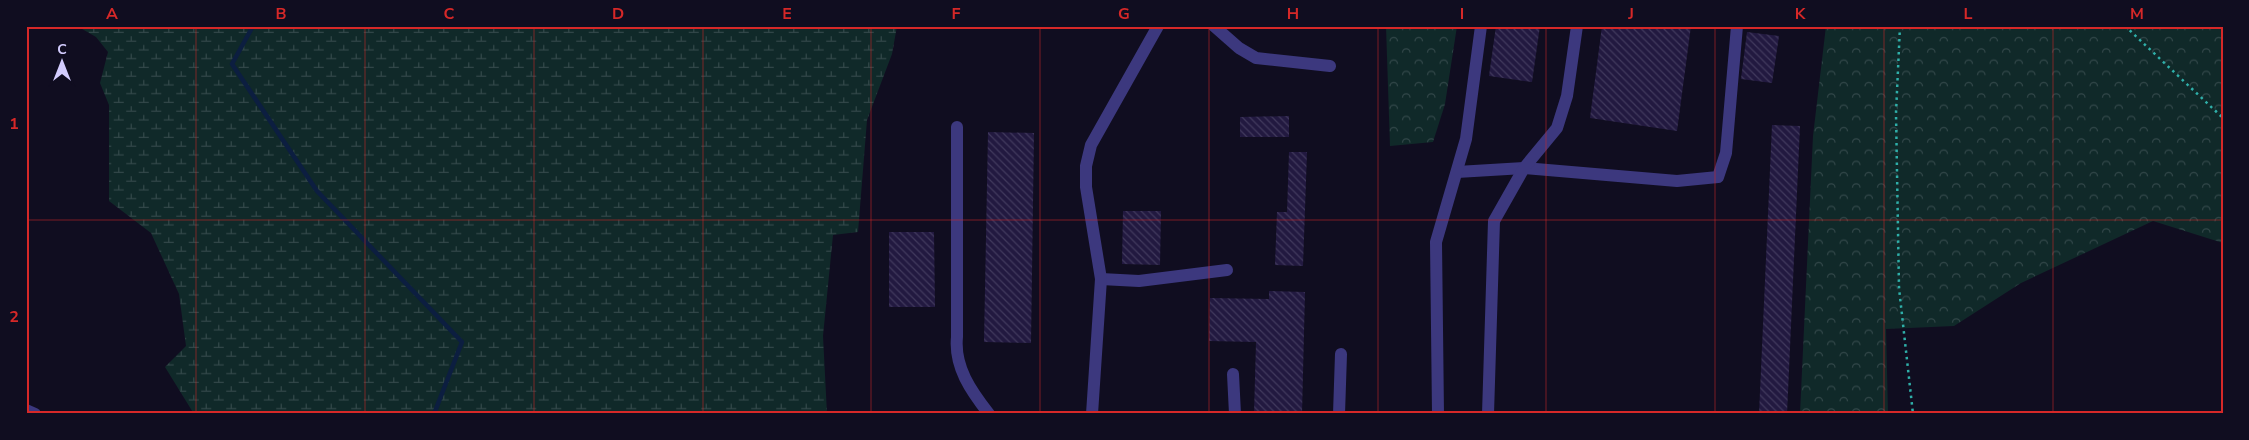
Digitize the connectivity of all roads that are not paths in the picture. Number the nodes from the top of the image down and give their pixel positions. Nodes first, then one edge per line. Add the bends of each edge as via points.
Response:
1 (1158, 26) edge
2 (1214, 26) edge
3 (1481, 26) edge
4 (1577, 26) edge
5 (1737, 26) edge
6 (1330, 66) dead end
7 (957, 127) dead end
8 (1524, 168) junction
9 (1456, 172) junction
10 (1227, 270) dead end
11 (1101, 279) junction
12 (1341, 354) dead end
13 (1233, 374) dead end
14 (26, 410) edge
15 (35, 414) edge
16 (989, 414) edge
17 (1092, 414) edge
18 (1235, 414) edge
19 (1339, 414) edge
20 (1438, 414) edge
21 (1488, 414) edge

1 - 11 street via 1091,145 1086,166 1086,187
2 - 6 street via 1256,58
3 - 9 street via 1466,139
4 - 8 street via 1567,96 1557,128
5 - 8 street via 1726,153 1718,177 1677,182
7 - 16 street via 955,353 970,391
8 - 9 street
8 - 21 street via 1494,221
9 - 20 street via 1436,242
10 - 11 street via 1138,281
11 - 17 street
12 - 19 street
13 - 18 street
14 - 15 street

